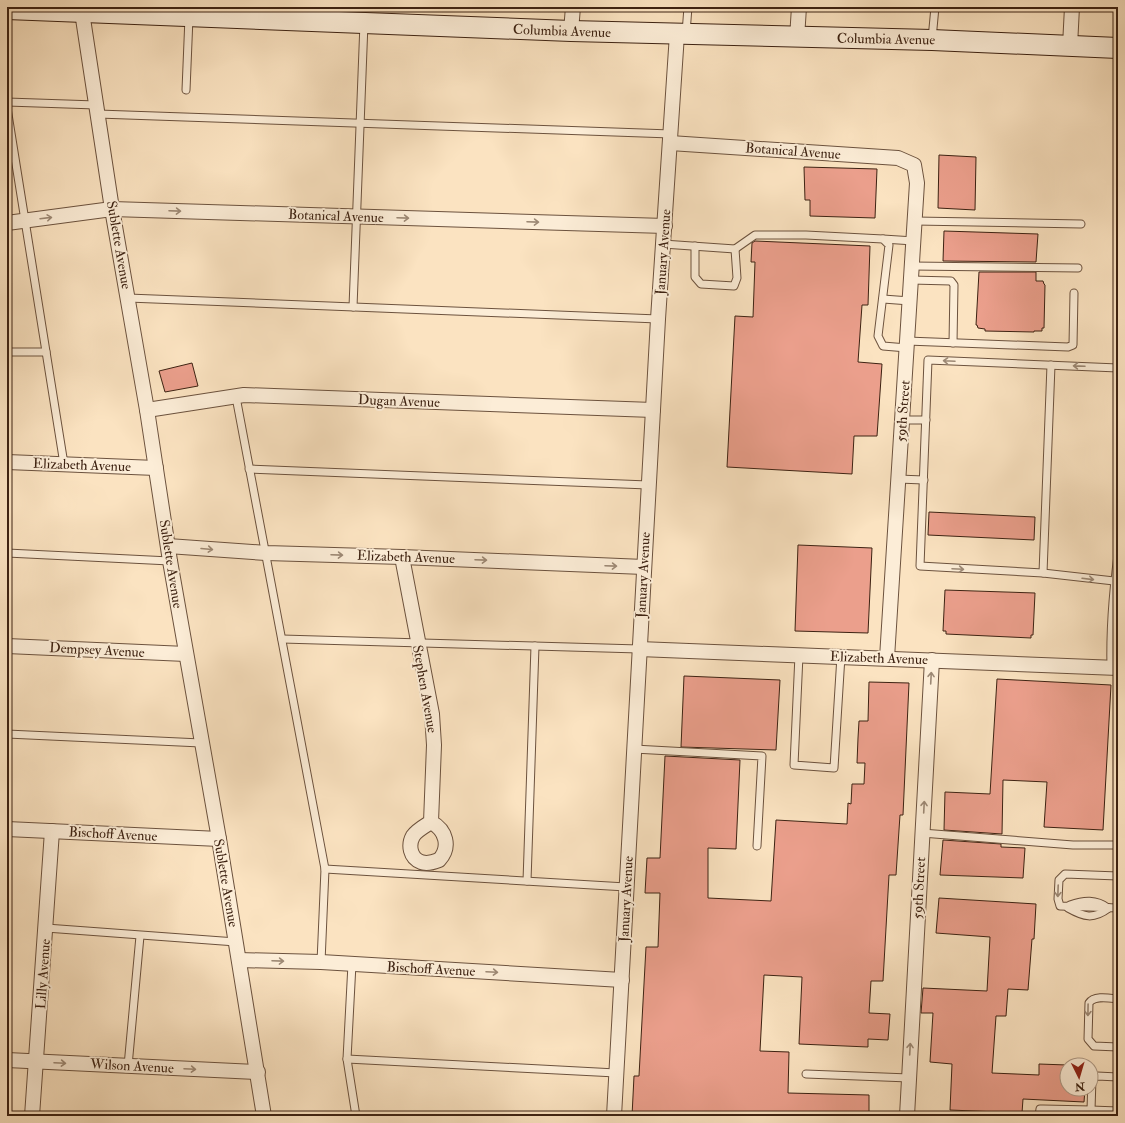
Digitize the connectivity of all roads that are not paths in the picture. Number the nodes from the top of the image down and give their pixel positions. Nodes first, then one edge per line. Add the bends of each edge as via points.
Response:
1 (573, 7) edge
2 (688, 7) edge
3 (799, 7) edge
4 (935, 7) edge
5 (1072, 7) edge
6 (7, 9) edge
7 (75, 10) edge
8 (191, 13) edge
9 (303, 14) edge
10 (364, 23) junction
11 (571, 31) junction
12 (681, 34) junction
13 (797, 38) junction
14 (932, 40) junction
15 (1070, 46) junction
16 (1118, 48) edge
17 (186, 90) dead end
18 (7, 102) edge
19 (7, 108) edge
20 (97, 110) junction
21 (361, 125) junction
22 (670, 139) junction
23 (914, 165) joint
24 (112, 209) junction
25 (357, 217) junction
26 (25, 220) junction
27 (915, 220) junction
28 (7, 223) edge
29 (1081, 224) dead end
30 (665, 226) junction
31 (883, 239) junction
32 (914, 241) junction
33 (664, 244) junction
34 (695, 246) junction
35 (735, 249) junction
36 (1078, 268) dead end
37 (912, 273) junction
38 (1074, 293) dead end
39 (128, 298) junction
40 (883, 299) junction
41 (910, 302) junction
42 (353, 307) junction
43 (658, 319) junction
44 (953, 343) junction
45 (907, 345) junction
46 (7, 352) edge
47 (46, 352) junction
48 (1051, 365) junction
49 (1118, 368) edge
50 (236, 397) junction
51 (147, 410) junction
52 (653, 410) junction
53 (902, 420) junction
54 (926, 420) junction
55 (7, 462) edge
56 (64, 464) junction
57 (156, 468) junction
58 (249, 469) junction
59 (898, 479) junction
60 (924, 480) junction
61 (648, 484) junction
62 (168, 546) junction
63 (7, 553) edge
64 (266, 553) junction
65 (1118, 555) edge
66 (402, 557) junction
67 (170, 561) junction
68 (644, 567) junction
69 (1043, 573) junction
70 (1114, 582) junction
71 (282, 639) junction
72 (417, 643) junction
73 (7, 646) edge
74 (535, 646) junction
75 (639, 649) junction
76 (186, 654) junction
77 (799, 655) junction
78 (841, 656) junction
79 (887, 658) junction
80 (932, 660) junction
81 (1114, 667) edge
82 (7, 734) edge
83 (201, 743) junction
84 (634, 749) junction
85 (431, 822) dead end
86 (7, 829) edge
87 (52, 831) junction
88 (922, 833) junction
89 (219, 839) junction
90 (1118, 845) edge
91 (757, 846) dead end
92 (325, 869) junction
93 (1118, 876) edge
94 (527, 881) junction
95 (626, 887) junction
96 (1066, 907) junction
97 (1109, 908) junction
98 (1118, 908) edge
99 (46, 928) junction
100 (140, 936) junction
101 (236, 942) junction
102 (239, 960) junction
103 (321, 962) junction
104 (352, 964) junction
105 (622, 980) junction
106 (1118, 999) edge
107 (1118, 1047) edge
108 (347, 1059) junction
109 (7, 1060) edge
110 (37, 1062) junction
111 (128, 1066) junction
112 (258, 1072) junction
113 (616, 1073) junction
114 (806, 1074) dead end
115 (1118, 1077) edge
116 (909, 1078) junction
117 (1091, 1110) junction
118 (1118, 1111) edge
119 (1074, 1113) edge
120 (32, 1116) edge
121 (264, 1116) edge
122 (356, 1116) edge
123 (614, 1116) edge
124 (906, 1116) edge
125 (1039, 1116) edge

1 - 11 street
2 - 12 lane
3 - 13 street
4 - 14 lane
5 - 15 street
6 - 7 street, Columbia Avenue
7 - 8 street, Columbia Avenue
7 - 20 street, Sublette Avenue
8 - 9 street, Columbia Avenue
8 - 17 lane
9 - 10 street, Columbia Avenue
10 - 11 street, Columbia Avenue
10 - 21 lane
11 - 12 street, Columbia Avenue
12 - 13 street, Columbia Avenue
12 - 22 street, January Avenue
13 - 14 street, Columbia Avenue
14 - 15 street, Columbia Avenue
15 - 16 street, Columbia Avenue
18 - 20 lane
19 - 26 lane
20 - 21 lane
20 - 24 street, Sublette Avenue
21 - 22 lane
21 - 25 lane
22 - 23 street, Botanical Avenue via 898,158
22 - 30 street, January Avenue
23 - 27 street, 59th Street via 917,183
24 -> 25 street, Botanical Avenue
26 -> 24 street, Botanical Avenue
24 - 39 street, Sublette Avenue
25 -> 30 street, Botanical Avenue
25 - 42 lane
26 - 28 street, Botanical Avenue
26 - 47 lane
27 - 29 lane
27 - 32 street, 59th Street
30 - 33 street, January Avenue
31 - 32 lane
31 - 35 lane via 806,234 755,235
31 - 40 lane via 889,245
32 - 37 street, 59th Street
33 - 34 lane
33 - 43 street, January Avenue
34 - 35 lane
34 - 35 lane via 695,277 701,284 734,286 737,278
36 - 37 lane
37 - 41 street, 59th Street
37 - 44 lane via 951,281 954,286
38 - 44 lane via 1073,345 1068,347
39 - 42 lane
39 - 51 street, Sublette Avenue
40 - 41 lane
40 - 45 lane via 878,336 883,346
41 - 45 street, 59th Street
42 - 43 lane
43 - 52 street, January Avenue
44 - 45 lane
45 - 53 street, 59th Street
46 - 47 lane
47 - 56 lane
49 -> 48 lane
48 -> 54 lane via 928,360
48 - 69 lane
50 - 51 street, Dugan Avenue
50 - 52 street, Dugan Avenue via 244,395
50 - 58 lane
51 - 57 street, Sublette Avenue
52 - 61 street, January Avenue
53 - 54 lane
53 - 59 street, 59th Street
54 - 60 lane
55 - 56 street, Elizabeth Avenue
56 - 57 street, Elizabeth Avenue
57 - 62 street, Sublette Avenue
58 - 61 lane
58 - 64 lane
59 - 60 lane
59 - 79 street, 59th Street
60 -> 69 lane via 920,566
61 - 68 street, January Avenue
62 -> 64 street, Elizabeth Avenue
62 - 67 street, Sublette Avenue
63 - 67 lane
64 -> 66 street, Elizabeth Avenue
64 - 71 lane
65 - 70 lane
66 -> 68 street, Elizabeth Avenue
66 - 72 street, Stephen Avenue
67 - 76 street, Sublette Avenue
68 - 75 street, January Avenue
69 -> 70 lane
70 - 81 lane via 1110,642
71 - 72 lane
71 - 92 lane
72 - 74 lane
72 - 85 street, Stephen Avenue via 432,714 434,745
73 - 76 street, Dempsey Avenue
74 - 75 lane
74 - 94 lane
75 - 77 street, Elizabeth Avenue
75 - 84 street, January Avenue
76 - 83 street, Sublette Avenue
77 - 78 street, Elizabeth Avenue
77 - 78 lane via 794,765 834,768
78 - 79 street, Elizabeth Avenue
79 - 80 street, Elizabeth Avenue
80 - 81 street, Elizabeth Avenue
88 -> 80 street, 59th Street
82 - 83 lane
83 - 89 street, Sublette Avenue
84 - 91 lane via 762,756
84 - 95 street, January Avenue
86 - 87 street, Bischoff Avenue
87 - 89 street, Bischoff Avenue
87 - 99 street, Lilly Avenue
88 - 90 lane via 1073,845
116 -> 88 street, 59th Street
89 - 101 street, Sublette Avenue
92 - 94 lane
92 - 103 lane
93 -> 96 lane via 1065,874 1059,880 1058,899 1060,906
94 - 95 lane
95 - 105 street, January Avenue
96 - 97 lane via 1082,901 1099,901
96 - 97 lane via 1080,915 1098,916
97 - 98 lane
99 - 100 lane
99 - 110 street, Lilly Avenue
100 - 101 lane
100 - 111 lane
101 - 102 street, Sublette Avenue
102 -> 103 street, Bischoff Avenue
102 - 112 street, Sublette Avenue
103 - 104 street, Bischoff Avenue
104 -> 105 street, Bischoff Avenue
104 - 108 lane
105 - 113 street, January Avenue
106 -> 107 lane via 1091,1000 1088,1039 1094,1046
108 - 113 lane
108 - 122 lane
109 - 110 street, Wilson Avenue
110 -> 111 street, Wilson Avenue
110 - 120 street, Lilly Avenue
111 -> 112 street, Wilson Avenue
112 - 121 street, Sublette Avenue
113 - 123 street, January Avenue
114 - 116 lane
115 - 117 lane via 1092,1078
116 - 124 street, 59th Street
117 - 118 lane
117 - 119 lane
119 - 125 lane via 1043,1108 1040,1109

